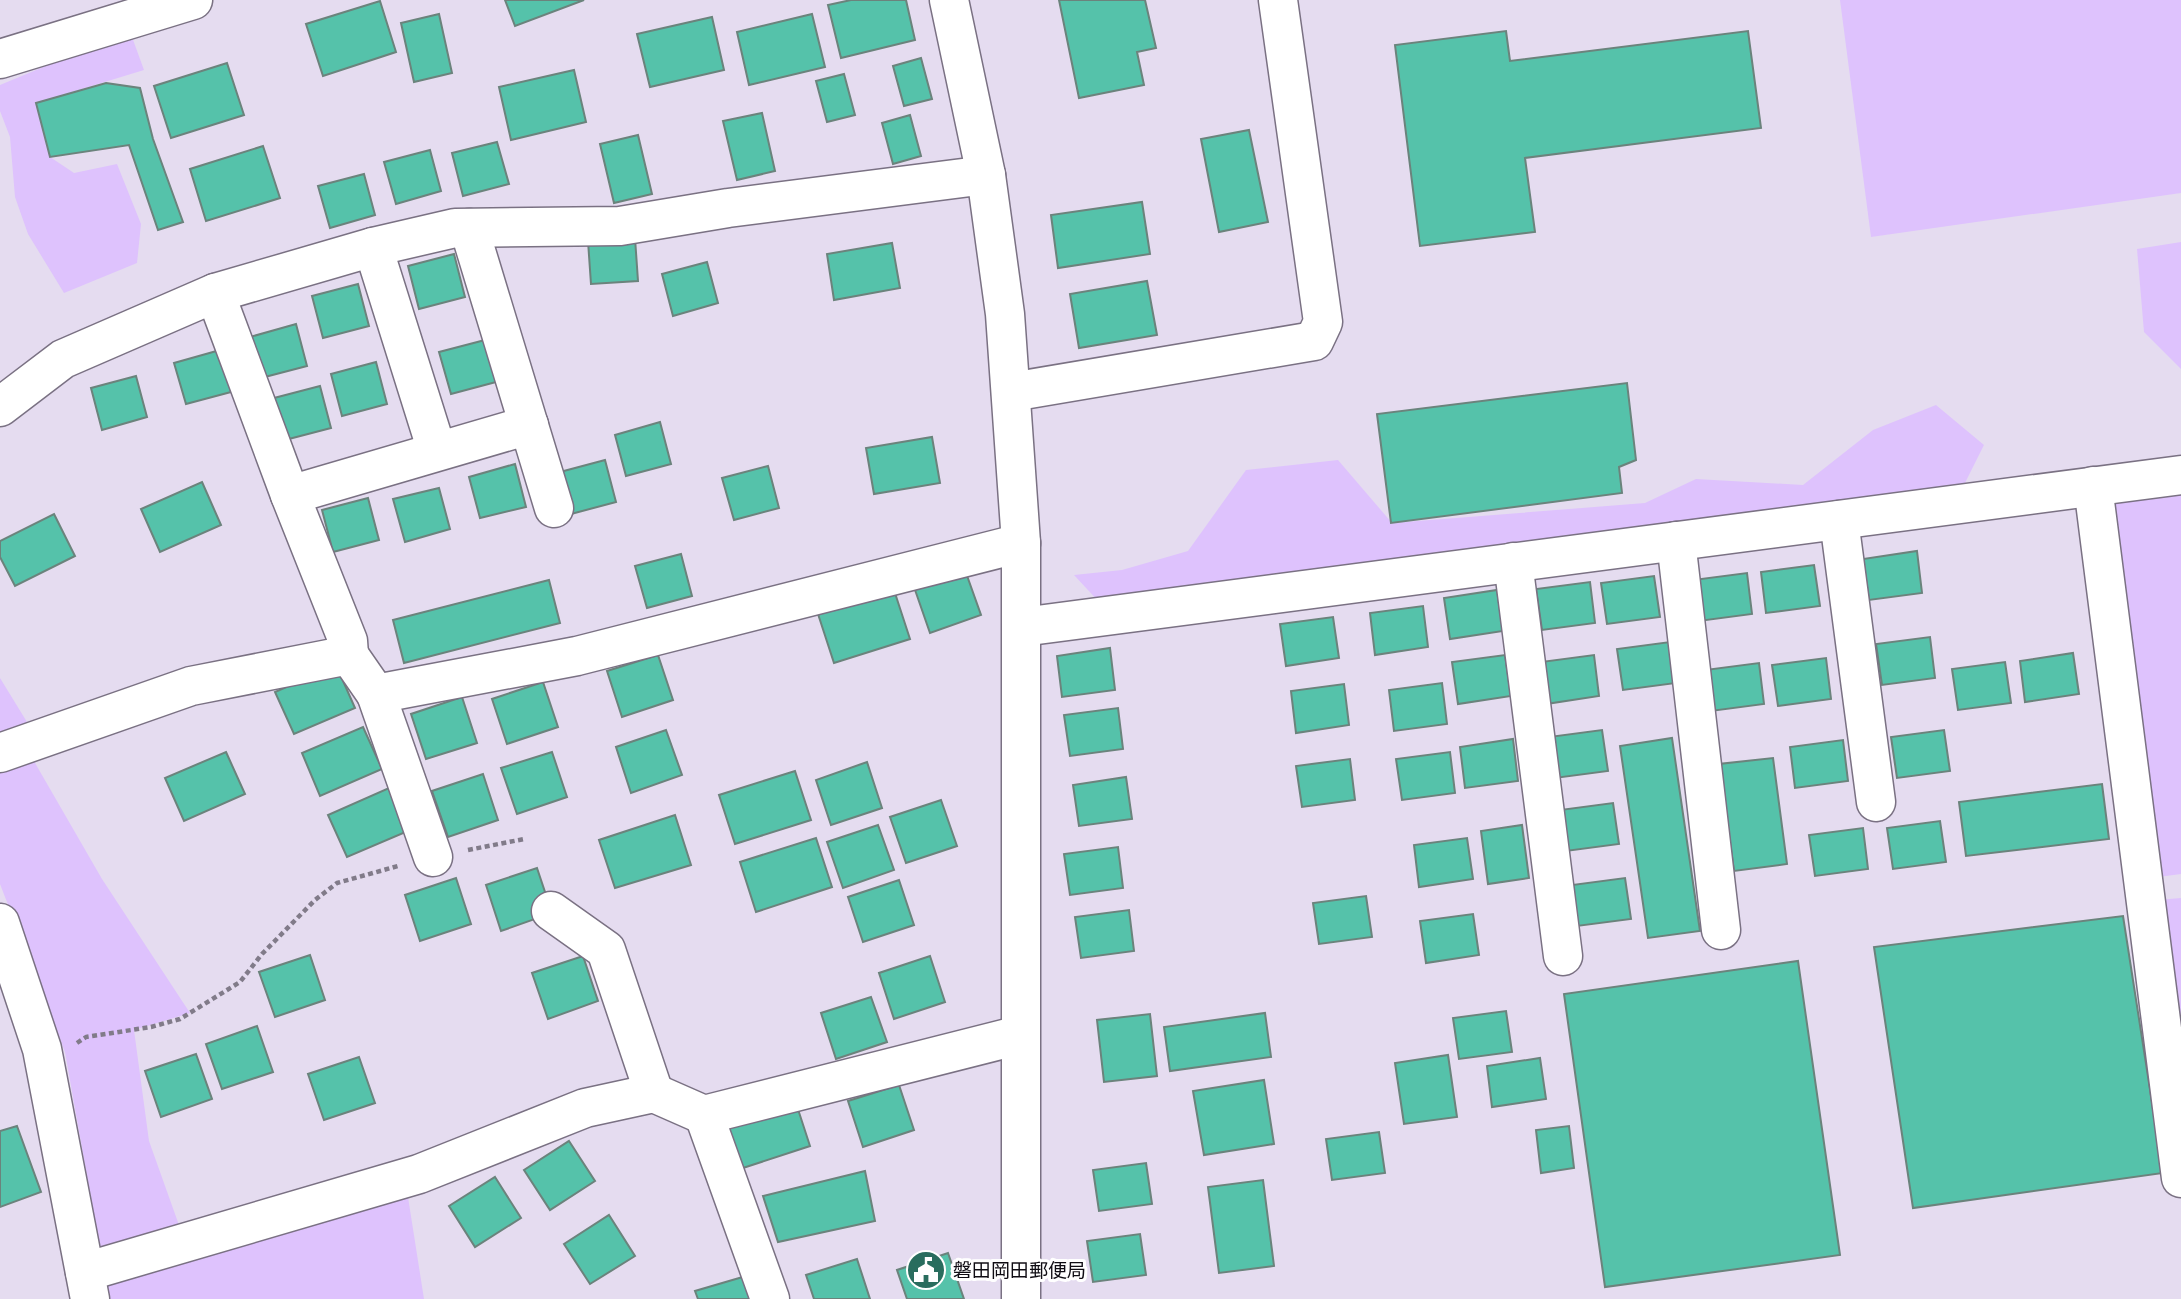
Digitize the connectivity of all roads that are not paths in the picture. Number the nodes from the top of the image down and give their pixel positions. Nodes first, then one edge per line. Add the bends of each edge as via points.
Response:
1 (193, 0) edge
2 (949, 0) edge
3 (1278, 0) edge
4 (0, 60) edge
5 (986, 175) junction
6 (468, 228) junction
7 (373, 247) junction
8 (215, 293) junction
9 (1011, 392) junction
10 (0, 407) edge
11 (529, 425) junction
12 (437, 451) junction
13 (2181, 475) edge
14 (2093, 486) junction
15 (290, 495) junction
16 (554, 508) dead end
17 (1839, 520) junction
18 (1676, 541) junction
19 (1021, 543) junction
20 (1513, 562) junction
21 (1023, 627) junction
22 (349, 655) junction
23 (376, 694) junction
24 (0, 753) edge
25 (1877, 802) dead end
26 (433, 857) road end
27 (551, 911) dead end
28 (0, 923) edge
29 (1721, 930) dead end
30 (1563, 956) dead end
31 (1020, 1035) junction
32 (654, 1093) junction
33 (704, 1115) junction
34 (2181, 1178) edge
35 (88, 1286) edge
36 (771, 1299) edge
37 (1021, 1299) edge

1 - 4 street
2 - 5 street
3 - 9 street via 1322,322 1314,341
5 - 6 street via 620,226
5 - 9 street
6 - 7 street
6 - 11 street
7 - 8 street
7 - 12 street
8 - 10 street via 63,359
8 - 15 street
9 - 19 street
11 - 12 street
11 - 16 street
12 - 15 street
13 - 14 street
14 - 17 street
14 - 34 street
15 - 22 street via 348,641
17 - 18 street
17 - 25 street
18 - 20 street
18 - 29 street
19 - 21 street
19 - 23 street via 577,656
20 - 21 street
20 - 30 street
21 - 31 street
22 - 23 street
22 - 24 street via 191,686
23 - 26 street
27 - 32 street via 606,950
28 - 35 street via 42,1049
31 - 33 street
31 - 37 street
32 - 33 street
32 - 35 street via 585,1108 419,1174
33 - 36 street

